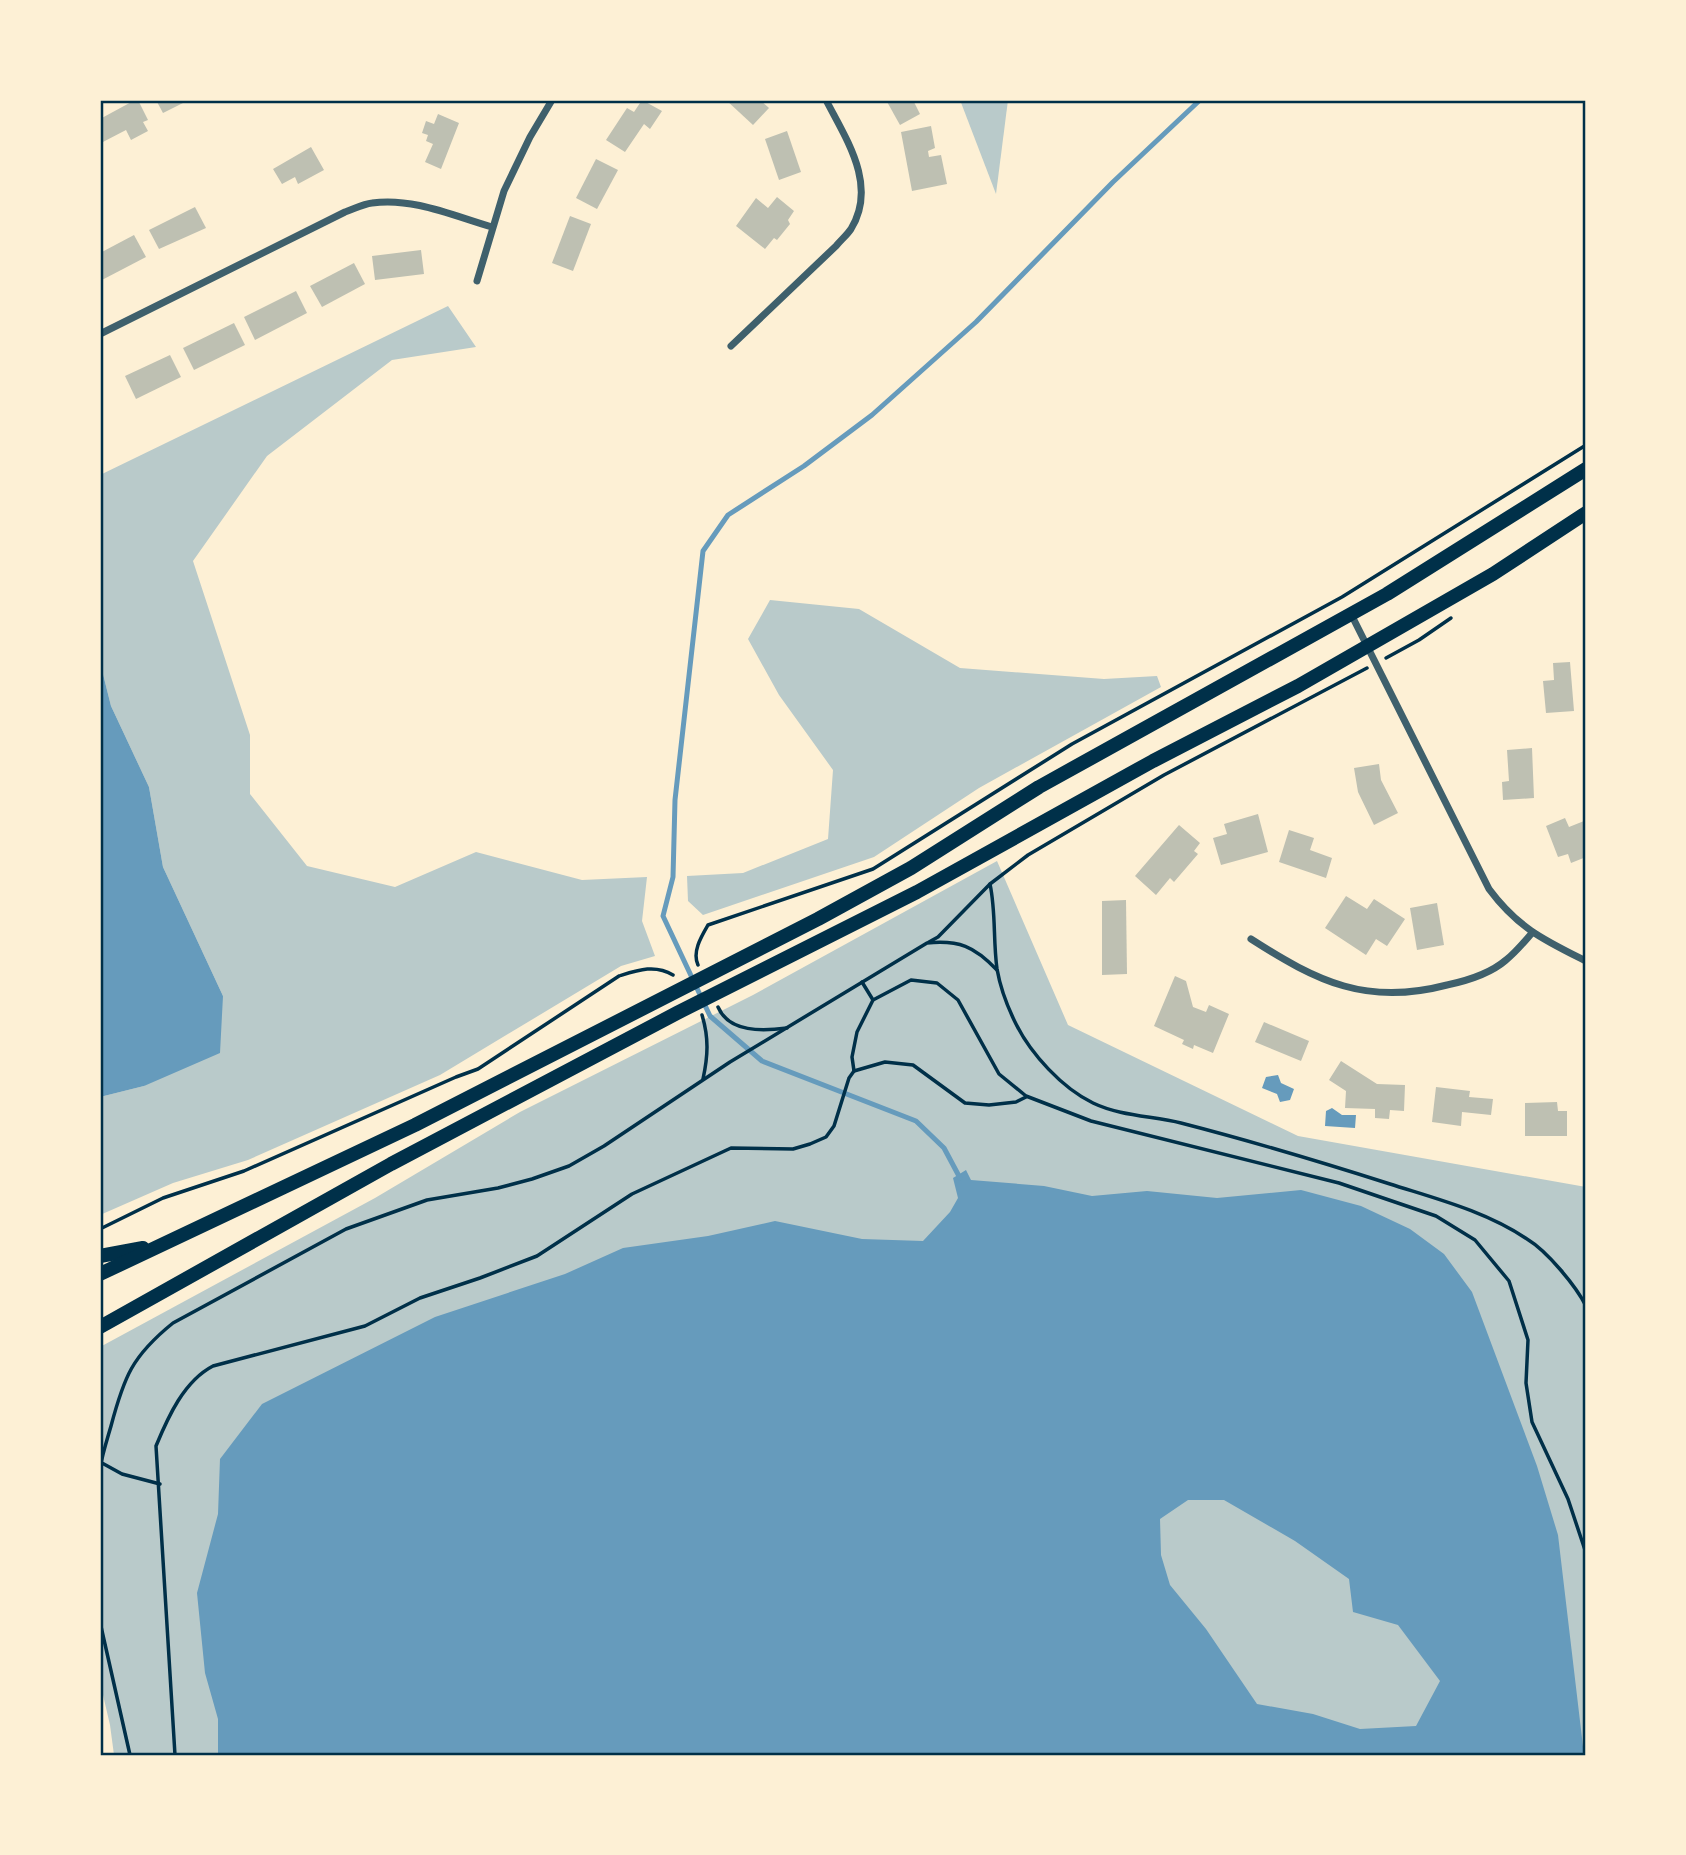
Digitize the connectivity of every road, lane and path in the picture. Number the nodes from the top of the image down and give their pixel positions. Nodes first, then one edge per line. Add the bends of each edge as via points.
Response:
1 (552, 100) edge
2 (826, 100) edge
3 (492, 227) junction
4 (477, 281) dead end
5 (100, 334) edge
6 (731, 346) dead end
7 (1586, 469) edge
8 (1586, 513) edge
9 (1352, 614) junction
10 (1368, 646) junction
11 (1532, 933) junction
12 (1251, 939) dead end
13 (927, 943) junction
14 (1586, 961) edge
15 (997, 970) junction
16 (862, 982) junction
17 (873, 1000) junction
18 (854, 1071) junction
19 (456, 1077) dead end
20 (1026, 1096) junction
21 (100, 1228) edge
22 (162, 1244) junction
23 (100, 1256) edge
24 (100, 1274) edge
25 (1586, 1306) edge
26 (129, 1312) junction
27 (100, 1327) edge
28 (100, 1333) edge
29 (100, 1462) edge
30 (100, 1469) edge
31 (160, 1484) junction
32 (1586, 1553) edge
33 (100, 1622) edge
34 (130, 1755) edge
35 (175, 1755) edge

1 - 3 street via 509,180
2 - 6 street via 860,170 859,210 836,246
3 - 4 street
3 - 5 street via 422,206 370,203
7 - 9 main road
8 - 10 main road via 1493,574
9 - 10 street
9 - 22 main road via 1039,787 911,868 415,1125
10 - 11 street via 1489,889
10 - 26 main road via 917,892 391,1164
11 - 12 street via 1505,961 1464,981 1392,994 1359,991 1317,977
11 - 14 street
13 - 15 path via 966,945
13 - 15 path via 990,884
13 - 16 path
15 - 25 path via 1016,1024 1032,1049 1069,1087 1092,1102 1240,1139 1472,1210 1530,1240 1578,1289
16 - 17 path
16 - 29 path via 569,1166 498,1188 427,1200 346,1229 173,1323 137,1359 123,1383
17 - 18 path via 857,1032
17 - 20 path via 911,980 937,983 958,1000 999,1074
18 - 20 path via 885,1062 913,1065 965,1103 1016,1102
18 - 31 path via 834,1126 810,1144 793,1149 731,1148 632,1194 537,1256 420,1298 365,1326 202,1372 170,1412 156,1446
19 - 21 path via 244,1171 163,1198
20 - 32 path via 1091,1121 1339,1183 1436,1216 1475,1240 1509,1281 1528,1340 1526,1382 1532,1422 1568,1499
22 - 23 main road
22 - 24 main road
26 - 27 main road
26 - 28 main road
29 - 30 path
29 - 31 path via 122,1474
31 - 35 path
33 - 34 path

